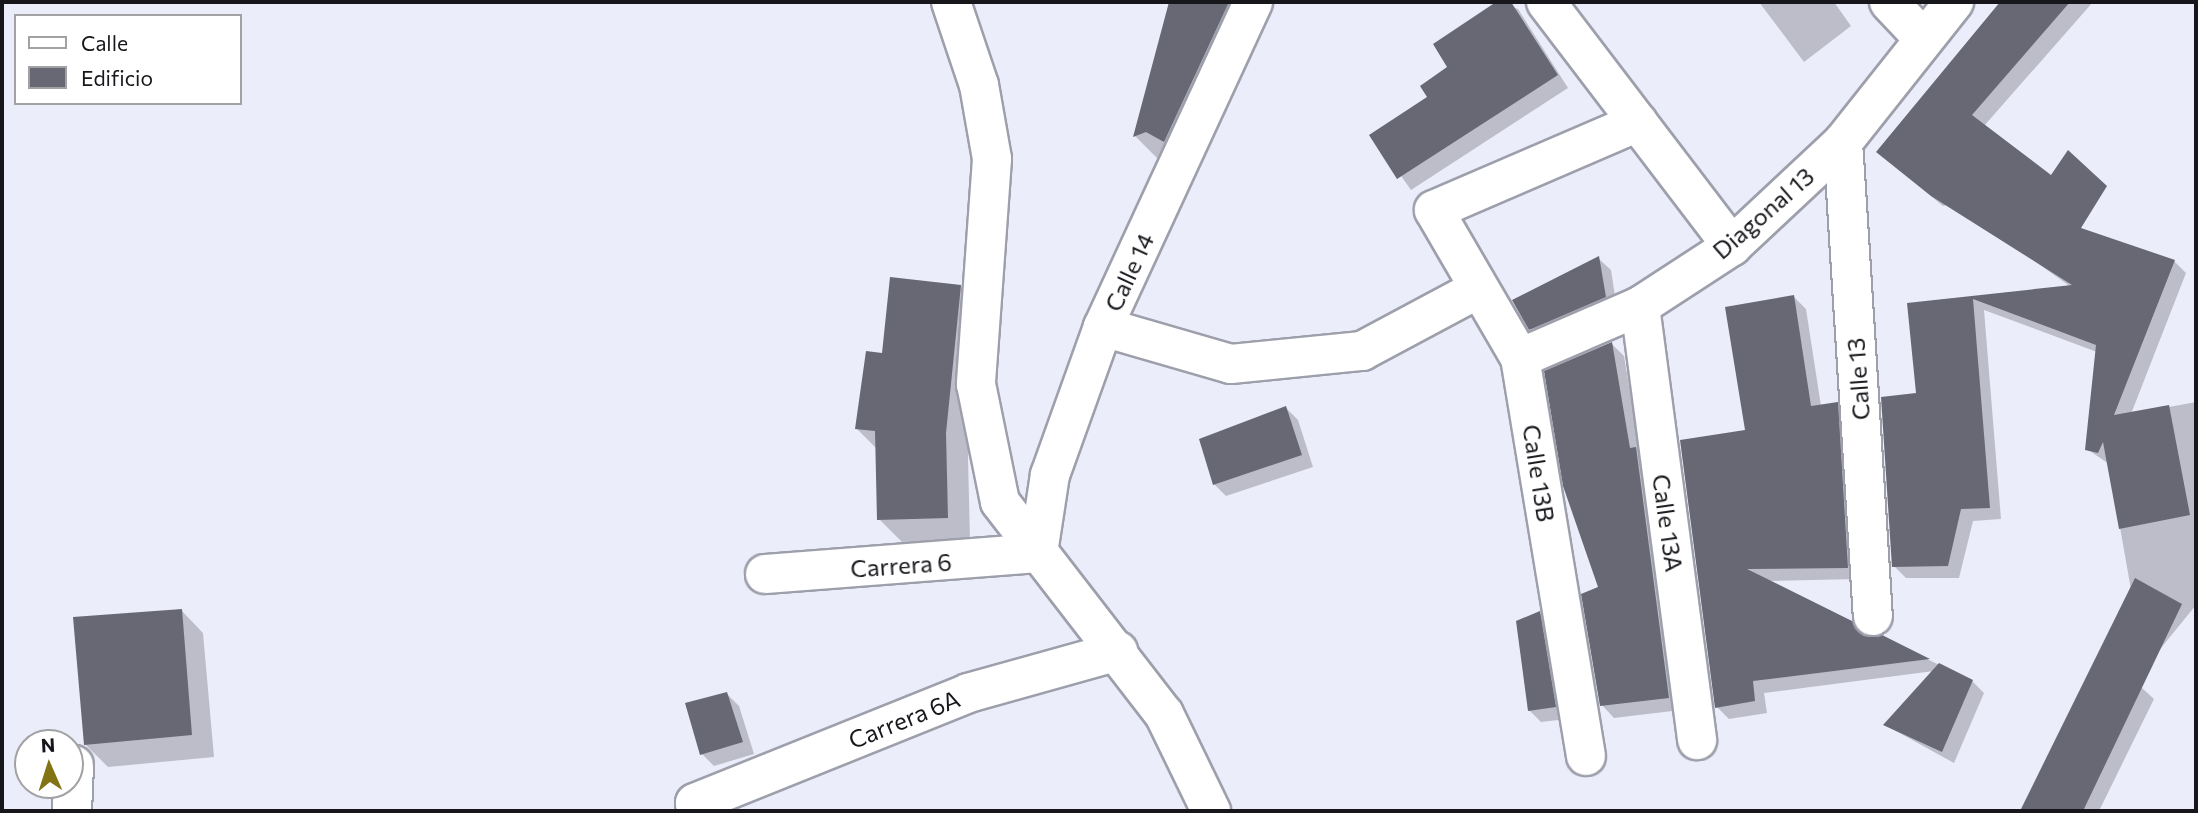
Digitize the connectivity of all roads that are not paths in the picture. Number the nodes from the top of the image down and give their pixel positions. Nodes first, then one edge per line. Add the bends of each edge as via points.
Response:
1 (951, 2) edge
2 (1253, 2) edge
3 (1546, 2) edge
4 (1889, 2) edge
5 (1954, 2) edge
6 (1921, 36) junction
7 (1638, 122) junction
8 (1843, 142) junction
9 (1732, 246) junction
10 (1478, 289) junction
11 (1640, 306) junction
12 (1103, 327) junction
13 (1520, 358) junction
14 (1038, 553) junction
15 (765, 574) dead end
16 (1873, 616) dead end
17 (1118, 651) junction
18 (1697, 740) dead end
19 (1586, 756) dead end
20 (695, 807) edge
21 (1211, 811) edge

1 - 14 street via 979,85 992,159 976,384 983,443 1000,502
2 - 12 street, Calle 14
3 - 7 street
4 - 6 street
5 - 6 street, Diagonal 13
6 - 8 street, Diagonal 13
7 - 9 street
7 - 10 street, Calle 13B via 1434,210
8 - 9 street, Diagonal 13
8 - 16 street, Calle 13
9 - 11 street, Diagonal 13
10 - 12 street via 1362,351 1231,364
10 - 13 street, Calle 13B
11 - 13 street, Diagonal 13
11 - 18 street, Calle 13A
12 - 14 street, Calle 14 via 1050,475
13 - 19 street, Calle 13B
14 - 15 street, Carrera 6
14 - 17 street
17 - 20 street, Carrera 6A via 968,693
17 - 21 street via 1164,714

